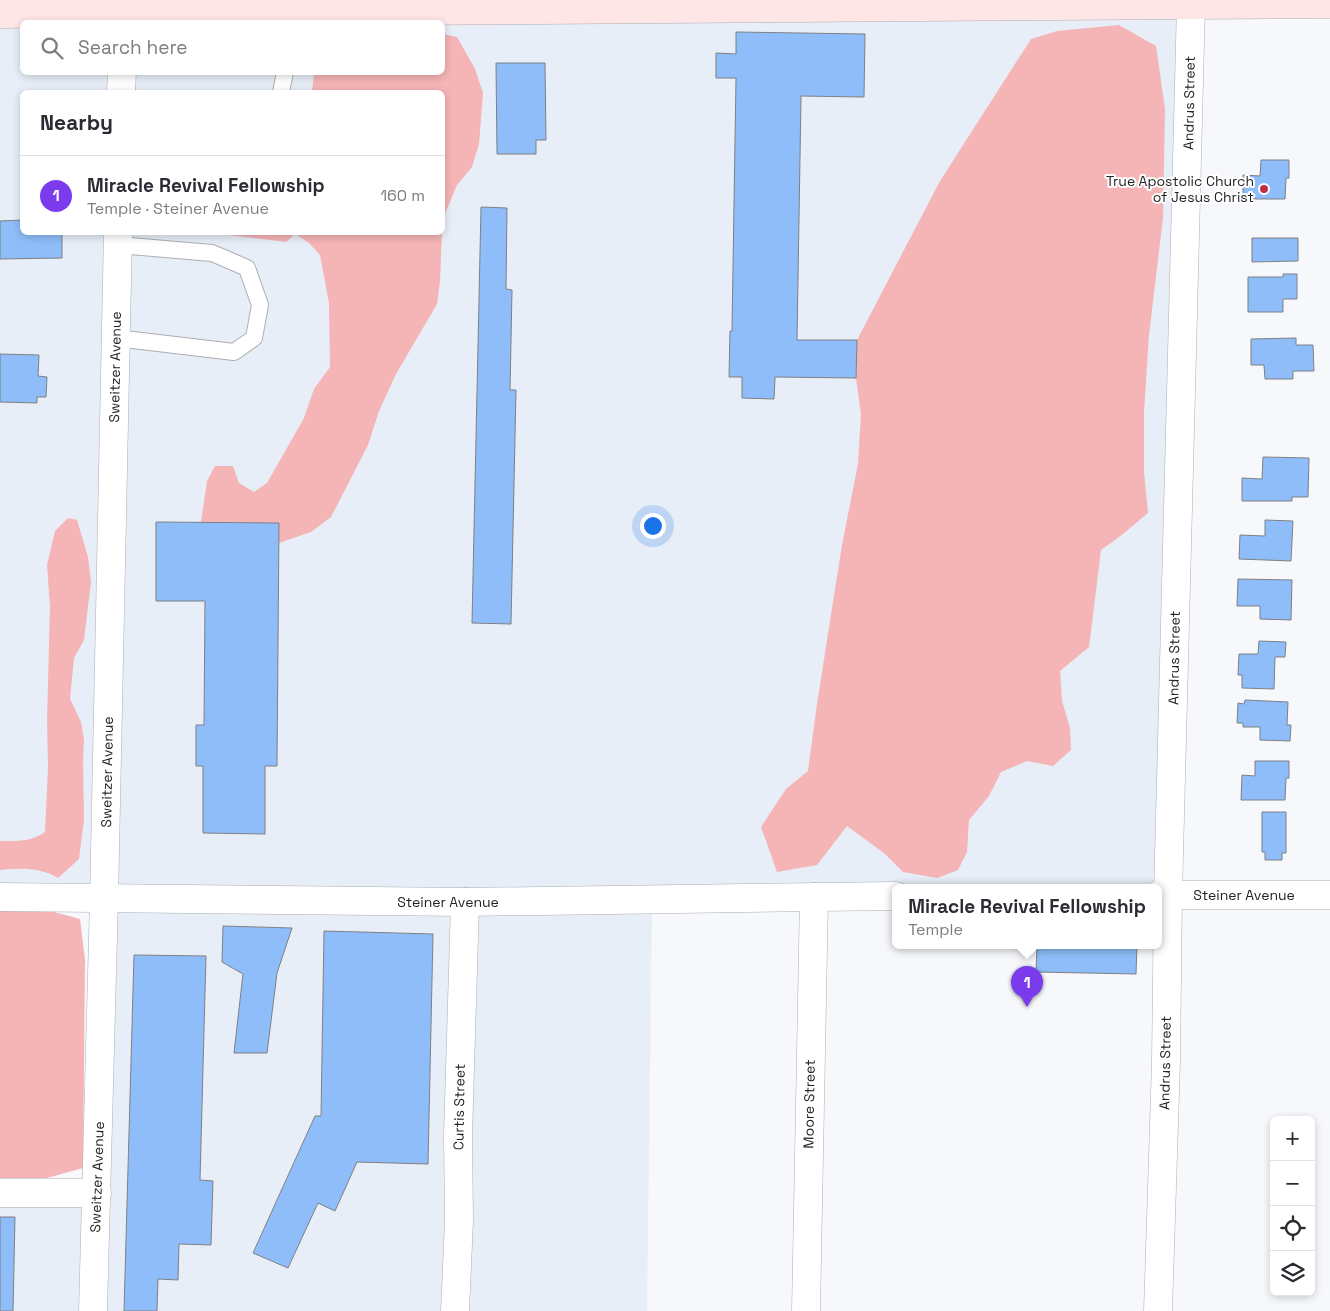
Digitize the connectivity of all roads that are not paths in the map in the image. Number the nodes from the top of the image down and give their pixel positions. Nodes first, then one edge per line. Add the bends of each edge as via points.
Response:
1 (886, 4) edge
2 (1330, 4) edge
3 (1191, 5) junction
4 (123, 12) edge
5 (0, 14) edge
6 (297, 17) edge
7 (122, 75) edge
8 (284, 75) edge
9 (122, 90) edge
10 (281, 90) edge
11 (118, 239) edge
12 (116, 338) junction
13 (1163, 895) edge
14 (1330, 895) edge
15 (814, 896) junction
16 (892, 896) edge
17 (0, 897) edge
18 (104, 899) junction
19 (465, 902) junction
20 (96, 1193) junction
21 (0, 1194) edge
22 (93, 1311) edge
23 (455, 1311) edge
24 (806, 1311) edge
25 (1158, 1311) edge

1 - 3 street
1 - 6 street
2 - 3 street
3 - 13 street, Andrus Street
4 - 5 street
4 - 6 street
7 - 9 street
8 - 10 lane
11 - 12 street, Sweitzer Avenue
11 - 12 lane via 212,253 247,268 260,305 254,338 234,352
12 - 18 street, Sweitzer Avenue
13 - 14 street, Steiner Avenue
13 - 25 street, Andrus Street via 1166,1062
15 - 16 street, Steiner Avenue
15 - 19 street, Steiner Avenue
15 - 24 street, Moore Street
17 - 18 street, Steiner Avenue
18 - 19 street, Steiner Avenue
18 - 20 street, Sweitzer Avenue
19 - 23 street, Curtis Street
20 - 21 street
20 - 22 street, Sweitzer Avenue

